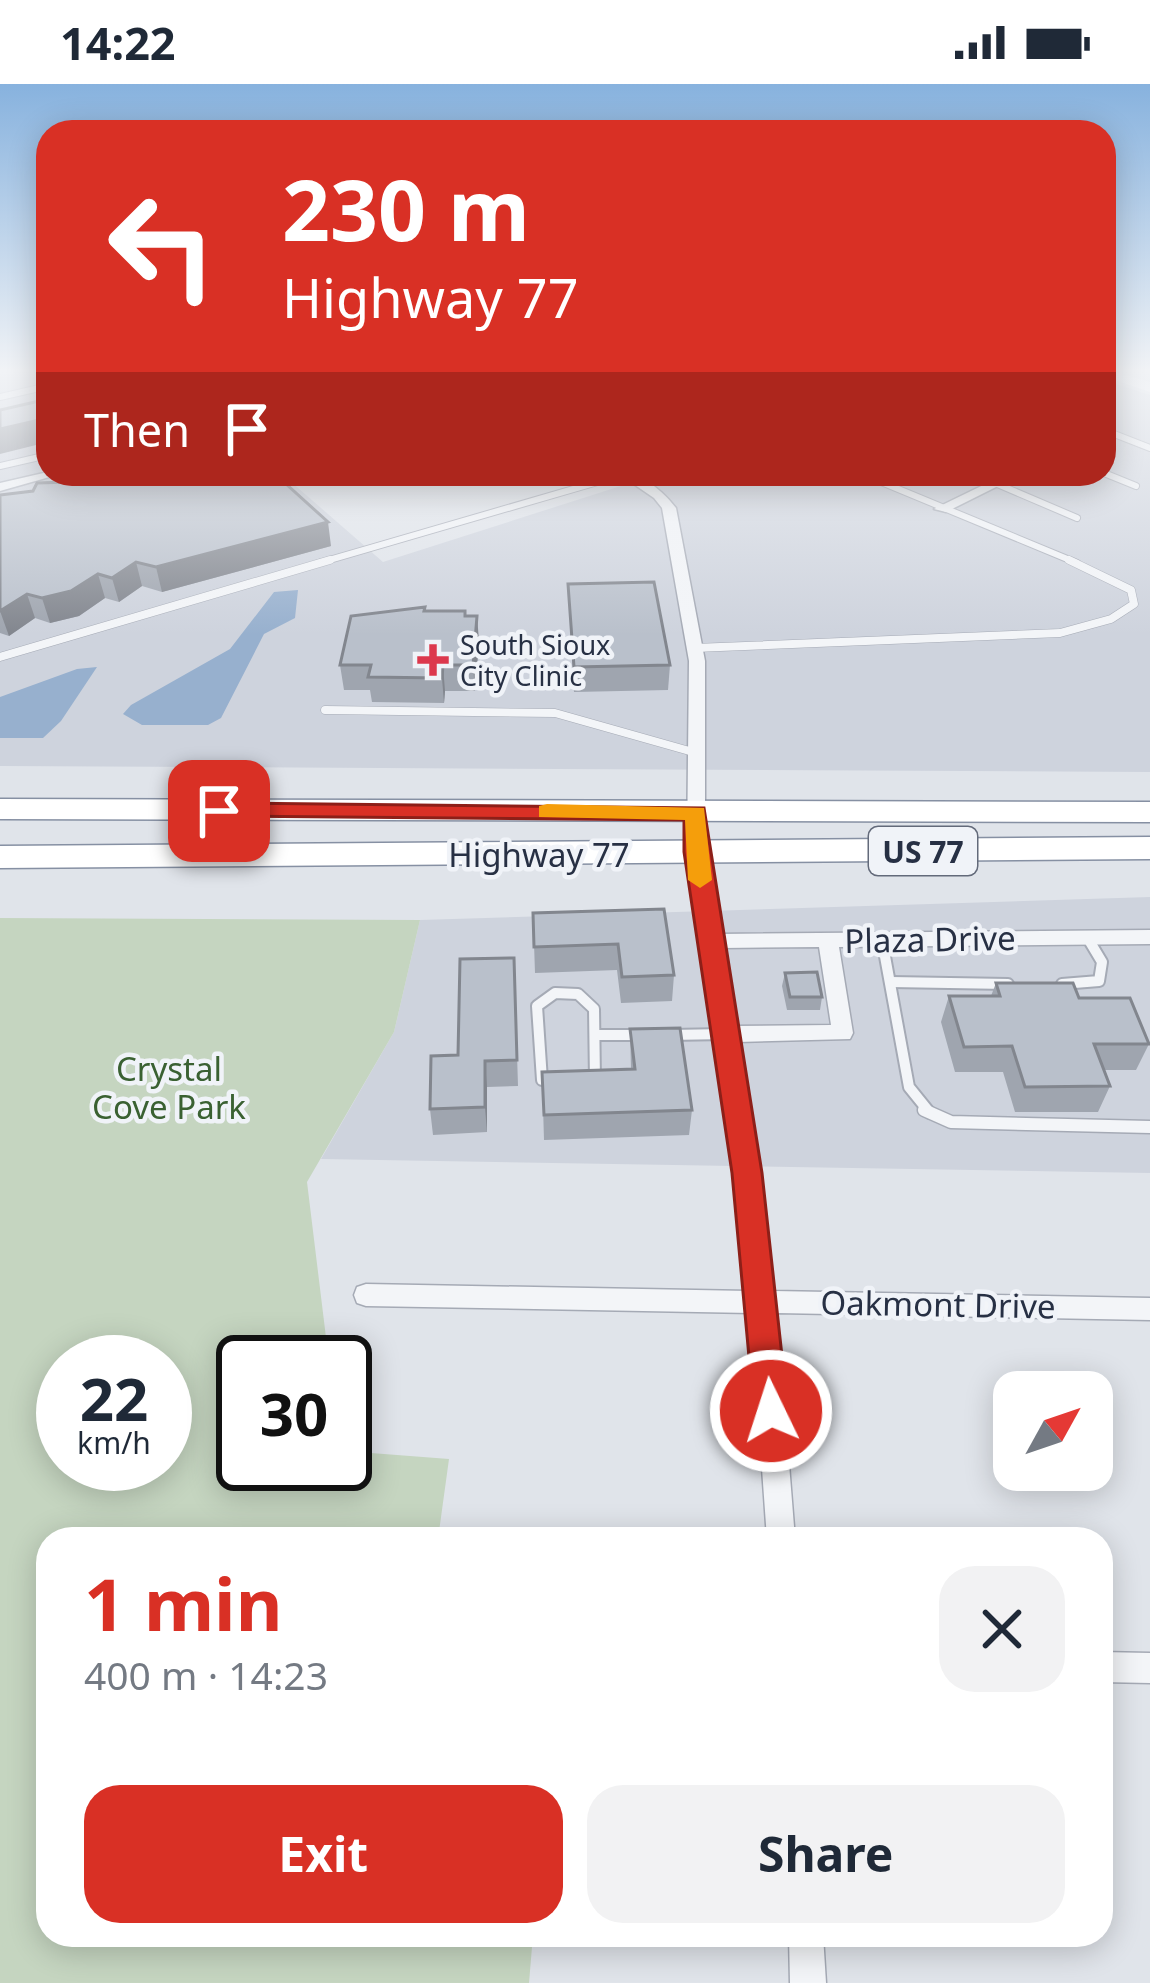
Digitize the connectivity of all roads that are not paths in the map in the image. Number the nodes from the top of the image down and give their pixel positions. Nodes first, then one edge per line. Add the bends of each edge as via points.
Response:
1 (36, 458) edge
2 (0, 466) edge
3 (36, 478) edge
4 (1116, 478) edge
5 (584, 486) edge
6 (645, 486) edge
7 (889, 486) edge
8 (990, 486) edge
9 (1003, 486) edge
10 (1136, 486) dead end
11 (0, 487) edge
12 (940, 509) junction
13 (1077, 518) dead end
14 (695, 648) junction
15 (0, 658) edge
16 (325, 710) dead end
17 (693, 752) junction
18 (0, 809) edge
19 (1150, 812) edge
20 (696, 813) junction
21 (1150, 848) edge
22 (696, 852) junction
23 (0, 857) edge
24 (1150, 937) edge
25 (1087, 938) junction
26 (828, 940) junction
27 (882, 940) junction
28 (710, 941) junction
29 (891, 982) junction
30 (1025, 984) edge
31 (1047, 984) edge
32 (726, 1034) junction
33 (595, 1035) junction
34 (1150, 1127) edge
35 (366, 1295) dead end
36 (763, 1300) junction
37 (1150, 1310) edge
38 (780, 1527) edge
39 (1113, 1666) edge
40 (1150, 1668) edge
41 (806, 1947) edge
42 (808, 1983) edge

1 - 2 lane
3 - 11 street
4 - 10 lane
5 - 15 lane
6 - 14 street via 669,508
7 - 12 lane
8 - 12 street
9 - 13 lane
12 - 14 lane via 1114,579 1131,590 1134,604 1060,633
14 - 17 street
16 - 17 lane via 555,712
17 - 20 street
18 - 20 highway, Highway 77 / US 77
19 - 20 highway, Highway 77 / US 77
20 - 22 street
21 - 22 highway, Highway 77 / US 77
22 - 23 highway, Highway 77 / US 77
22 - 28 street
24 - 25 street, Plaza Drive
25 - 27 street, Plaza Drive
25 - 31 lane via 1102,962 1099,981
26 - 27 street, Plaza Drive
26 - 28 street, Plaza Drive
26 - 32 street via 843,1033
27 - 29 lane
28 - 32 street
29 - 30 lane
29 - 34 lane via 909,1087 925,1111 951,1122
32 - 33 lane
32 - 36 street
33 - 33 lane via 595,1079 542,1080 537,1006 555,993 578,994 594,1009
35 - 36 street, Oakmont Drive
36 - 37 street, Oakmont Drive
36 - 38 street
39 - 40 street
41 - 42 street

